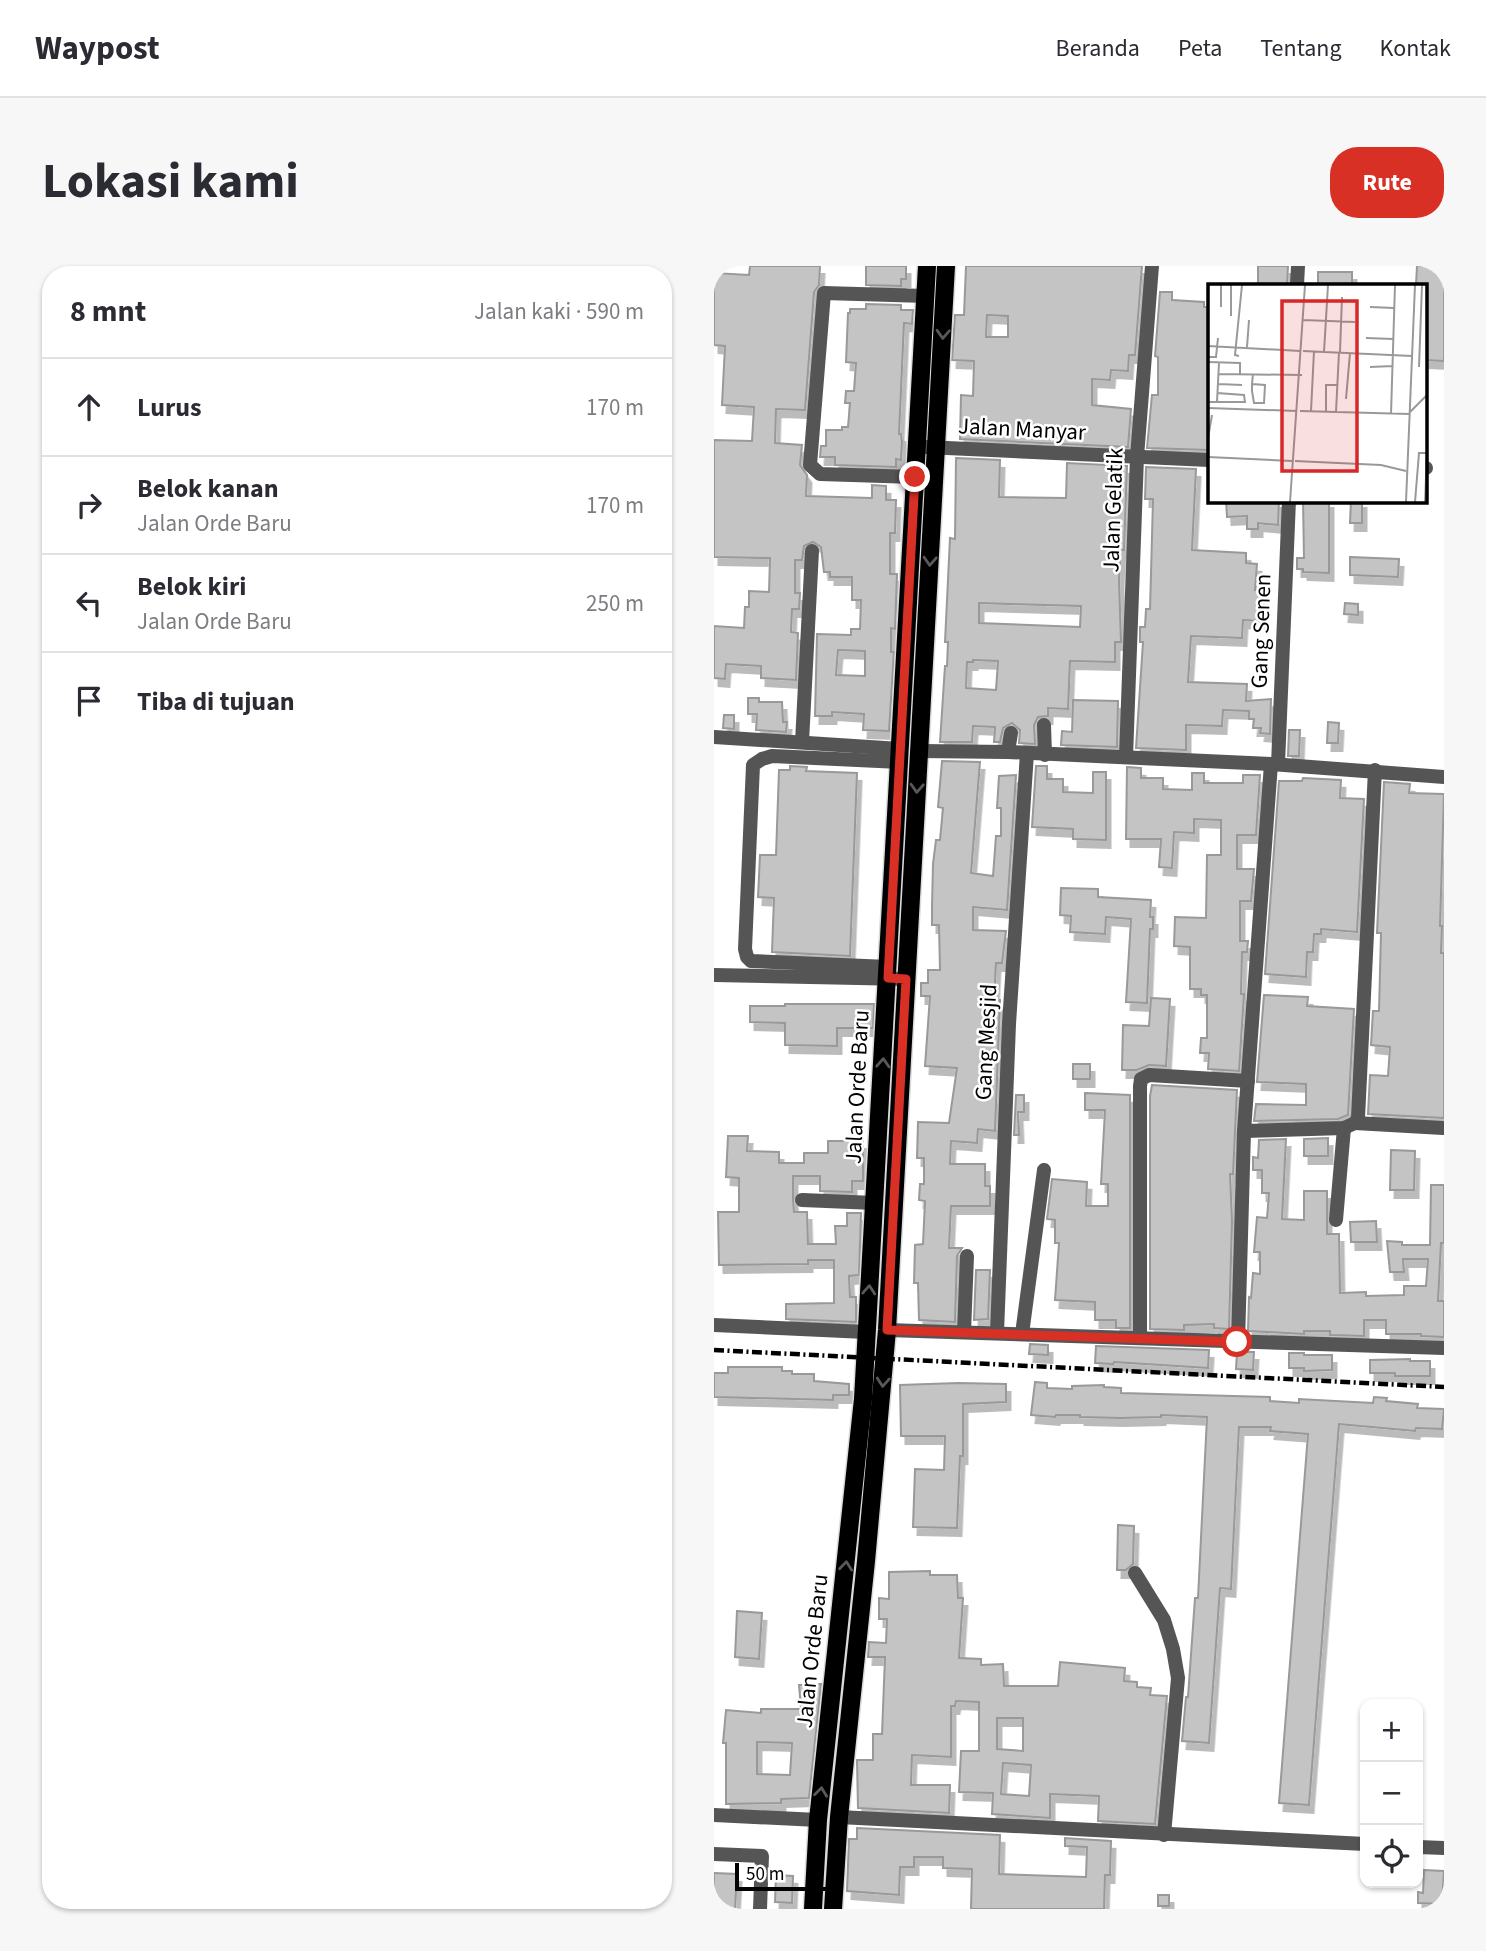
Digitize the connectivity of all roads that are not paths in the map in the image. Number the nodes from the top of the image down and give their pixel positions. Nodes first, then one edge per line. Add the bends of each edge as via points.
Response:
1 (927, 266) edge
2 (946, 266) edge
3 (1152, 266) edge
4 (1298, 266) edge
5 (1297, 284) edge
6 (926, 296) junction
7 (917, 447) junction
8 (936, 448) junction
9 (1137, 457) junction
10 (1208, 460) edge
11 (915, 477) junction
12 (1289, 502) edge
13 (812, 551) dead end
14 (1044, 725) dead end
15 (1011, 733) dead end
16 (714, 737) edge
17 (802, 742) junction
18 (919, 751) junction
19 (1008, 752) junction
20 (1027, 753) junction
21 (1045, 755) junction
22 (900, 756) junction
23 (1126, 757) junction
24 (1275, 764) junction
25 (1375, 770) junction
26 (1444, 776) edge
27 (888, 973) junction
28 (714, 975) edge
29 (906, 979) junction
30 (1248, 1081) junction
31 (1350, 1125) junction
32 (1443, 1128) edge
33 (1244, 1131) junction
34 (1044, 1170) dead end
35 (802, 1200) dead end
36 (875, 1203) junction
37 (1336, 1220) dead end
38 (967, 1256) dead end
39 (714, 1325) edge
40 (887, 1330) junction
41 (866, 1332) junction
42 (964, 1332) junction
43 (997, 1333) junction
44 (1022, 1334) junction
45 (1140, 1338) junction
46 (1237, 1342) junction
47 (1444, 1348) edge
48 (1135, 1573) dead end
49 (835, 1667) junction
50 (855, 1669) junction
51 (714, 1815) edge
52 (839, 1817) junction
53 (818, 1820) junction
54 (1164, 1835) junction
55 (1360, 1844) edge
56 (1423, 1847) edge
57 (1444, 1848) edge
58 (714, 1854) edge
59 (760, 1909) edge
60 (813, 1909) edge
61 (834, 1909) edge

1 - 6 main road, Jalan Orde Baru
2 -> 8 main road, Jalan Orde Baru
3 - 9 street, Jalan Gelatik
4 - 5 street
6 - 7 main road, Jalan Orde Baru
6 - 11 street via 824,293 810,465 820,474
7 - 8 street, Jalan Manyar
7 - 11 main road, Jalan Orde Baru
8 - 9 street, Jalan Manyar
8 -> 18 main road, Jalan Orde Baru
9 - 10 street, Jalan Manyar
9 - 23 street, Jalan Gelatik
11 - 22 main road, Jalan Orde Baru
12 - 24 street, Gang Senen
13 - 17 street via 802,618
14 - 21 street
15 - 19 street
16 - 17 street
17 - 22 street
18 - 19 street
18 -> 29 main road, Jalan Orde Baru
19 - 20 street
20 - 21 street
20 - 43 street, Gang Mesjid via 1009,1024
21 - 23 street
22 - 27 main road, Jalan Orde Baru
22 - 27 street via 772,756 753,765 747,957 751,961
23 - 24 street
24 - 25 street
24 - 30 street, Gang Senen
25 - 26 street
25 - 31 street via 1358,1114
27 - 28 street
27 - 29 street
36 -> 27 main road, Jalan Orde Baru
29 - 40 main road, Jalan Orde Baru
30 - 33 street, Gang Senen
30 - 45 street via 1149,1075 1142,1079
31 - 32 street
31 - 33 street
31 - 37 street
33 - 46 street, Gang Senen
34 - 44 street
35 - 36 street
41 -> 36 main road, Jalan Orde Baru
38 - 42 street
39 - 41 street
40 - 42 street
40 -> 50 main road, Jalan Orde Baru
49 -> 41 main road, Jalan Orde Baru
42 - 43 street
43 - 44 street
44 - 45 street
45 - 46 street
46 - 47 street
48 - 54 street via 1164,1620 1178,1678
49 - 50 main road
53 -> 49 main road, Jalan Orde Baru
50 - 52 main road, Jalan Orde Baru
51 - 53 street
52 - 54 street
52 - 61 main road, Jalan Orde Baru
53 - 60 main road, Jalan Orde Baru
54 - 55 street
56 - 57 street
58 - 59 street via 762,1856

